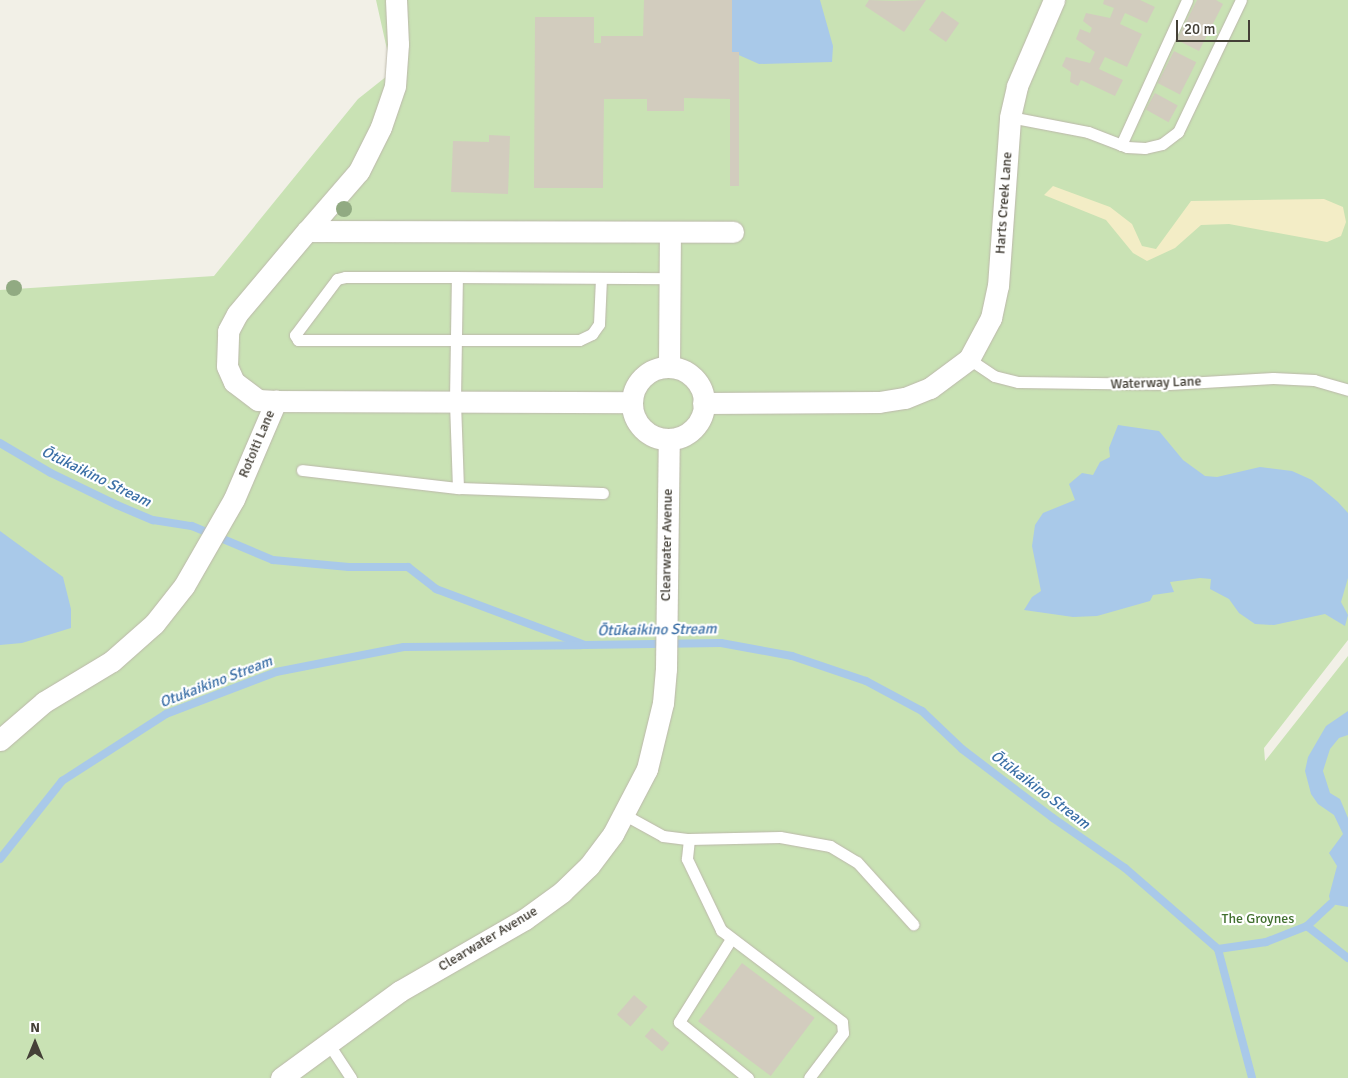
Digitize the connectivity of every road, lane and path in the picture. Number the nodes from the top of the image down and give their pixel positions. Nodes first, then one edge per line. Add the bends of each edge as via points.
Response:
1 (396, 0) edge
2 (1054, 0) edge
3 (1187, 0) edge
4 (1240, 0) edge
5 (1010, 117) junction
6 (1121, 144) junction
7 (308, 232) junction
8 (670, 232) junction
9 (733, 232) dead end
10 (457, 276) junction
11 (601, 278) junction
12 (670, 278) junction
13 (456, 339) junction
14 (969, 359) junction
15 (670, 367) junction
16 (1348, 390) edge
17 (455, 400) junction
18 (276, 401) junction
19 (632, 402) junction
20 (704, 403) junction
21 (669, 439) junction
22 (302, 470) dead end
23 (458, 488) junction
24 (603, 494) dead end
25 (0, 740) edge
26 (625, 815) junction
27 (689, 839) junction
28 (913, 924) dead end
29 (731, 939) junction
30 (328, 1043) junction
31 (285, 1077) edge
32 (351, 1078) edge
33 (748, 1078) edge
34 (809, 1078) edge

1 - 7 street via 398,44 395,86 381,128 359,170
2 - 5 street, Harts Creek Lane via 1017,86
3 - 6 lane
4 - 6 lane via 1178,132 1162,144 1145,148
5 - 6 lane via 1088,132
5 - 14 street, Harts Creek Lane via 998,286 992,318
7 - 8 street
7 - 18 street via 237,314 228,331 227,366 234,382 258,400
8 - 9 street
8 - 12 street
10 - 11 lane
10 - 13 lane
10 - 13 lane via 337,279 295,335 298,340
11 - 12 lane
11 - 13 lane via 599,324 592,334 579,340
12 - 15 street
13 - 17 lane
14 - 16 lane, Waterway Lane via 994,376 1018,382 1169,384 1273,378 1314,380
14 - 20 street, Harts Creek Lane via 930,388 905,398 879,402
15 - 19 street via 648,373 639,381
15 - 20 street via 690,374
17 - 18 street, Rotoiti Lane
17 - 19 street, Rotoiti Lane
17 - 23 lane
18 - 25 street, Rotoiti Lane via 234,499 195,568 154,624 112,661 44,702
19 - 21 street via 639,424 657,437
20 - 21 street via 697,424 680,437
21 - 26 street, Clearwater Avenue via 666,669 657,735 647,769
22 - 23 lane
23 - 24 lane
26 - 27 lane via 663,836
26 - 30 street, Clearwater Avenue via 589,866 562,892 525,919 400,991
27 - 28 lane via 780,837 830,846 857,862
27 - 29 lane via 687,859 697,884 713,919
29 - 33 lane via 679,1022
29 - 34 lane via 747,947 842,1022 844,1033
30 - 31 street, Clearwater Avenue
30 - 32 lane

